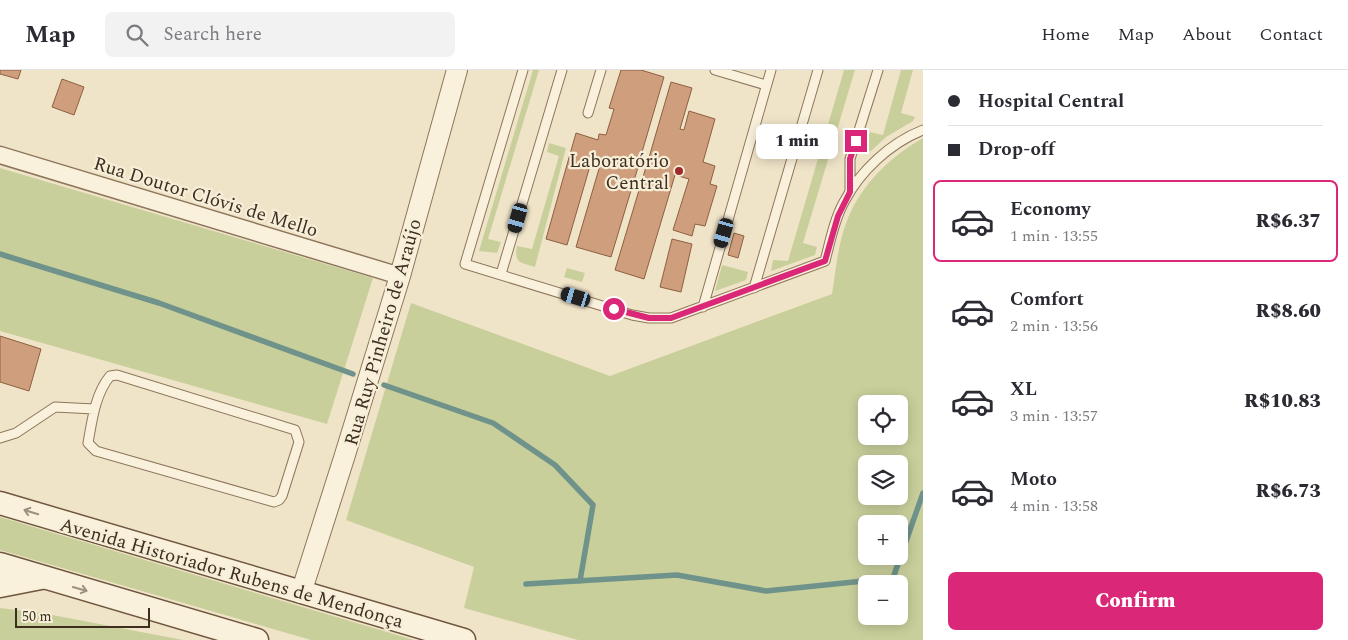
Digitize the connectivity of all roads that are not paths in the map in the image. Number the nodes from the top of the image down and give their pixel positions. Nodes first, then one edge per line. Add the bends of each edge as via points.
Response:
1 (457, 70) edge
2 (523, 70) edge
3 (562, 70) edge
4 (601, 70) edge
5 (715, 70) edge
6 (771, 70) edge
7 (818, 70) edge
8 (878, 70) edge
9 (766, 85) junction
10 (588, 113) dead end
11 (922, 128) edge
12 (0, 155) edge
13 (850, 192) junction
14 (501, 274) junction
15 (400, 276) junction
16 (754, 288) junction
17 (703, 307) junction
18 (94, 409) junction
19 (0, 438) edge
20 (0, 503) edge
21 (0, 564) edge
22 (43, 578) junction
23 (0, 586) edge
24 (301, 593) junction
25 (257, 640) edge
26 (464, 640) edge

1 - 15 street, Rua Ruy Pinheiro de Araújo
2 - 14 lane via 466,264
3 - 14 lane
4 - 10 lane
5 - 9 lane
6 - 9 lane
7 - 16 lane
8 - 13 lane via 850,159
9 - 17 lane
11 - 13 lane via 880,158
12 - 15 street, Rua Doutor Clóvis de Mello
13 - 16 lane via 838,216 825,261
14 - 17 lane via 649,318 671,318
15 - 24 street, Rua Ruy Pinheiro de Araújo
16 - 17 lane
18 - 18 lane via 106,381 117,375 295,430 299,442 282,496 274,502 96,451 88,443
18 - 19 lane via 55,407 16,433
24 -> 20 main road, Avenida Historiador Rubens de Mendonça
21 - 22 main road
22 - 23 main road
22 -> 25 main road
24 - 26 main road, Avenida Historiador Rubens de Mendonça

